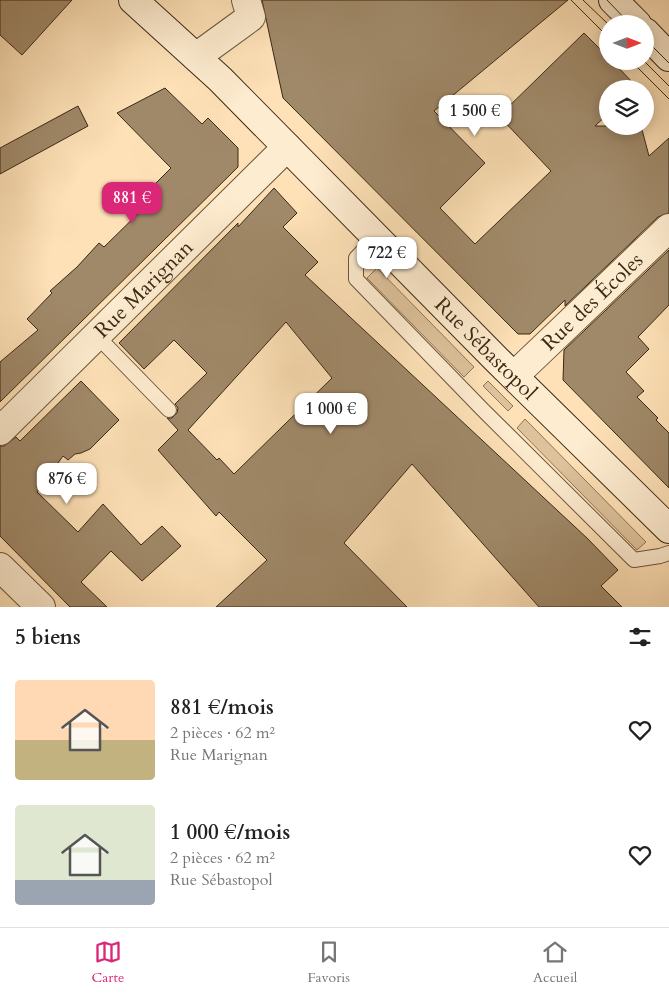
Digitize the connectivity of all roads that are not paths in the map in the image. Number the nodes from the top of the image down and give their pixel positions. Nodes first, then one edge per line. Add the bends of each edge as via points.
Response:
1 (133, 0) edge
2 (246, 0) edge
3 (613, 0) edge
4 (627, 15) edge
5 (654, 41) edge
6 (196, 57) junction
7 (669, 57) edge
8 (287, 147) junction
9 (669, 228) edge
10 (376, 237) junction
11 (96, 335) junction
12 (514, 376) junction
13 (169, 410) dead end
14 (0, 431) edge
15 (669, 529) edge
16 (669, 553) edge
17 (0, 567) edge
18 (41, 607) edge

1 - 6 street, Rue Sébastopol
2 - 6 street via 251,17
3 - 4 street
5 - 7 street
6 - 8 street, Rue Sébastopol
8 - 10 street, Rue Sébastopol
8 - 11 street, Rue Marignan
9 - 12 street, Rue des Écoles
10 - 12 street, Rue Sébastopol
10 - 16 lane via 356,258 356,279 634,560
11 - 13 lane
11 - 14 street, Rue Marignan
12 - 15 street, Rue Sébastopol
17 - 18 street

